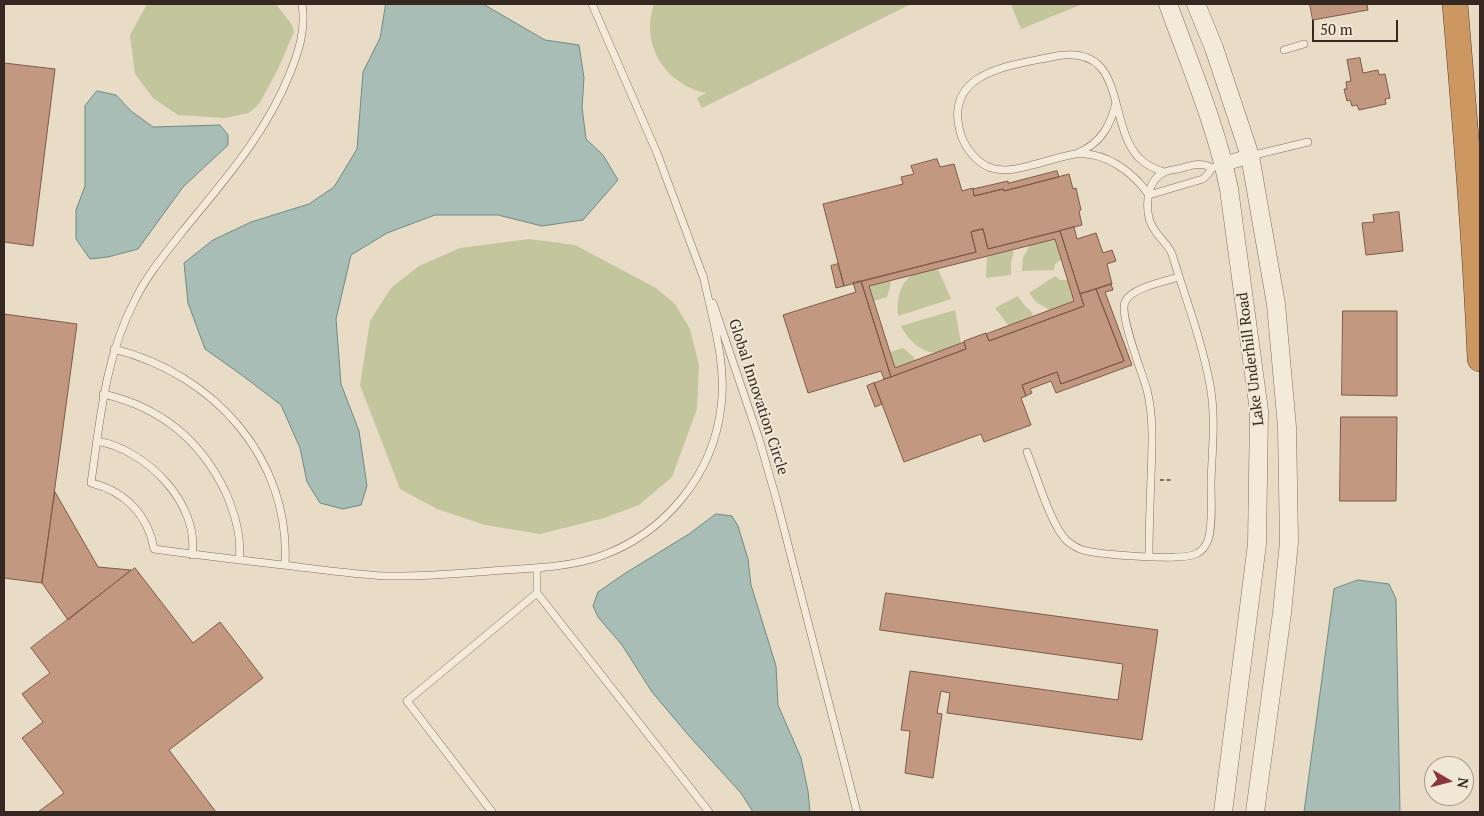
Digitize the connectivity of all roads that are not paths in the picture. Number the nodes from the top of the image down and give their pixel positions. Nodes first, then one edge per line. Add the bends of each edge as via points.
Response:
1 (302, 4) edge
2 (592, 4) edge
3 (1168, 4) edge
4 (1196, 4) edge
5 (1454, 4) edge
6 (1304, 44) dead end
7 (1284, 50) dead end
8 (1116, 101) junction
9 (1308, 142) dead end
10 (1076, 154) junction
11 (1250, 156) junction
12 (1218, 166) junction
13 (1164, 172) junction
14 (1149, 194) junction
15 (703, 275) junction
16 (1179, 277) junction
17 (114, 349) junction
18 (1480, 359) edge
19 (103, 394) junction
20 (97, 441) junction
21 (1027, 452) dead end
22 (192, 554) junction
23 (1149, 557) junction
24 (239, 560) junction
25 (286, 565) junction
26 (537, 568) junction
27 (537, 593) junction
28 (492, 812) edge
29 (709, 812) edge
30 (857, 812) edge
31 (1223, 812) edge
32 (1255, 812) edge

1 - 17 lane via 303,26 298,53 270,117 147,279 130,308
2 - 15 lane, Global Innovation Circle via 657,153
3 - 12 street, Lake Underhill Road via 1217,138
4 - 11 street, Lake Underhill Road
5 - 18 highway via 1470,175
6 - 7 lane
8 - 10 lane via 1102,135 1090,147
8 - 10 lane via 1102,69 1090,60 1070,54 990,71 972,82 964,93 958,111 961,135 973,156 986,166 1017,169
8 - 13 lane via 1132,149 1149,166
9 - 11 lane
10 - 14 lane via 1099,156 1117,164
11 - 12 street
11 - 32 street, Lake Underhill Road via 1276,304 1287,427 1289,542
12 - 13 lane via 1198,164
12 - 14 lane via 1203,179
12 - 31 street, Lake Underhill Road via 1229,189 1259,411 1257,544
13 - 14 lane
14 - 16 lane via 1151,224 1170,249
15 - 26 lane via 720,354 722,380 718,425 701,471 675,508 635,540 589,560
15 - 30 lane, Global Innovation Circle via 771,481
16 - 23 lane via 1135,291 1126,298 1124,305 1124,316 1147,390 1152,420
16 - 23 lane via 1195,326 1211,394 1210,534 1206,545 1197,553
17 - 19 lane
17 - 25 lane via 145,358 183,377 216,402 242,428 273,486 285,538
19 - 20 lane
19 - 24 lane via 156,414 198,448 218,477 232,509 239,537
20 - 22 lane via 120,447 136,456 167,483 186,515 193,539
20 - 22 lane via 91,483 114,492 134,506 146,525 154,549
21 - 23 lane via 1057,528 1069,542 1084,550
22 - 24 lane
24 - 25 lane
25 - 26 lane via 386,576
26 - 27 lane
27 - 28 lane via 406,701
27 - 29 lane

